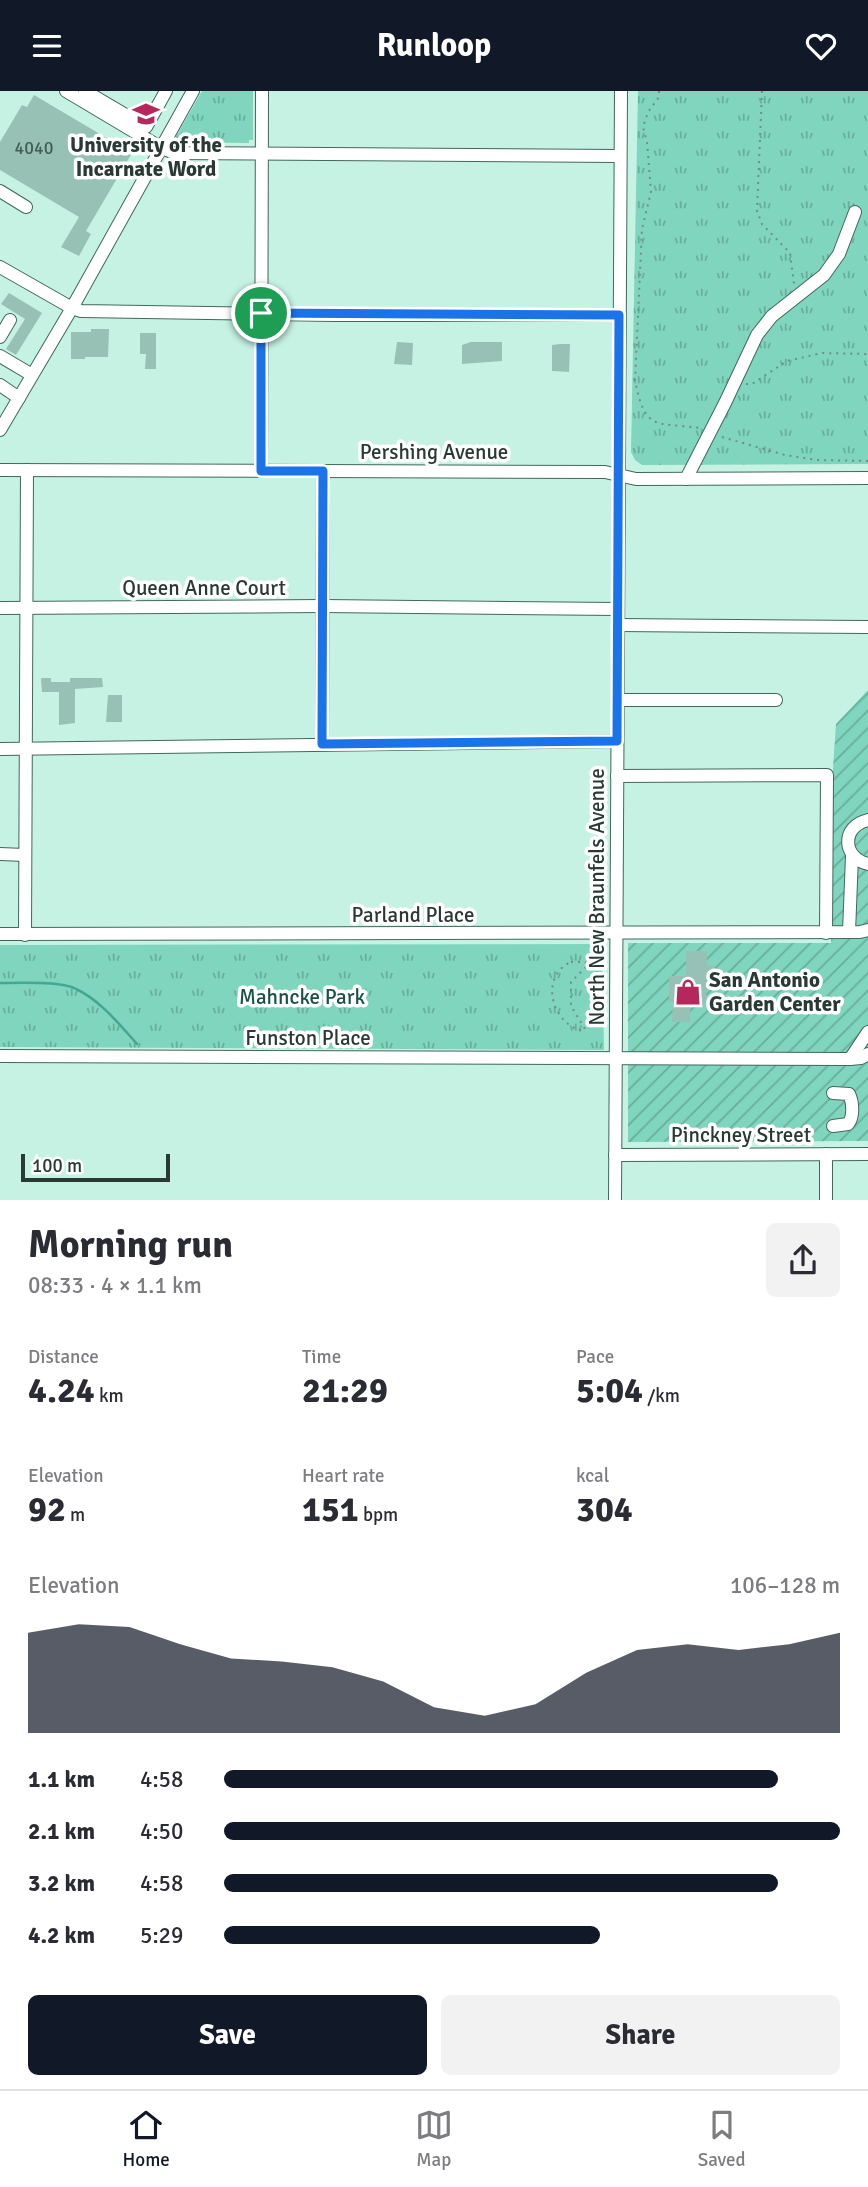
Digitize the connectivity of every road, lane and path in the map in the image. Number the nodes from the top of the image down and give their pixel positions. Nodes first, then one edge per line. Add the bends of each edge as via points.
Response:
1 (85, 91) edge
2 (166, 91) edge
3 (193, 91) edge
4 (262, 91) edge
5 (621, 91) edge
6 (659, 91) edge
7 (762, 91) edge
8 (69, 92) edge
9 (97, 104) junction
10 (144, 131) junction
11 (160, 147) junction
12 (262, 155) junction
13 (620, 156) junction
14 (0, 191) edge
15 (26, 207) dead end
16 (855, 212) dead end
17 (2, 273) edge
18 (796, 297) junction
19 (72, 308) junction
20 (261, 313) junction
21 (619, 315) junction
22 (9, 320) dead end
23 (0, 337) edge
24 (868, 355) edge
25 (0, 356) edge
26 (32, 375) junction
27 (734, 383) junction
28 (0, 385) edge
29 (19, 398) junction
30 (1, 424) edge
31 (710, 433) junction
32 (868, 461) edge
33 (0, 470) edge
34 (27, 470) junction
35 (261, 471) junction
36 (323, 471) junction
37 (619, 476) junction
38 (868, 478) edge
39 (686, 479) junction
40 (323, 606) junction
41 (0, 608) edge
42 (26, 608) junction
43 (618, 609) junction
44 (618, 625) junction
45 (868, 627) edge
46 (618, 700) junction
47 (776, 700) dead end
48 (617, 741) junction
49 (322, 744) junction
50 (0, 749) edge
51 (26, 749) junction
52 (617, 776) junction
53 (868, 821) edge
54 (0, 854) edge
55 (25, 855) junction
56 (852, 856) junction
57 (868, 864) edge
58 (868, 930) edge
59 (849, 932) junction
60 (827, 933) junction
61 (0, 934) edge
62 (616, 934) junction
63 (25, 935) junction
64 (588, 965) joint
65 (868, 1032) edge
66 (868, 1054) edge
67 (0, 1056) edge
68 (616, 1058) junction
69 (850, 1059) junction
70 (833, 1093) dead end
71 (833, 1126) dead end
72 (826, 1154) junction
73 (868, 1154) edge
74 (615, 1155) junction
75 (615, 1200) edge
76 (825, 1200) edge

1 - 9 street
2 - 10 street
3 - 11 street
4 - 12 street
5 - 13 street, North New Braunfels Avenue
6 - 31 path via 643,127 651,192 642,229 635,380 641,405 652,422
7 - 18 path via 757,211 762,224 790,253
8 - 9 street
9 - 10 street
10 - 11 street
11 - 12 street via 174,153
11 - 19 street
12 - 13 street
12 - 20 street
13 - 21 street, North New Braunfels Avenue
14 - 15 street
16 - 18 street via 839,254 824,275
17 - 19 street
18 - 27 street via 757,335
19 - 20 street
19 - 26 street
20 - 21 street
20 - 35 street
21 - 37 street, North New Braunfels Avenue
22 - 23 street
24 - 27 path via 822,353 787,361 752,384
25 - 26 street
26 - 29 street
27 - 31 street
28 - 29 street
29 - 30 street
31 - 32 path via 796,457
31 - 39 street
33 - 34 street, Pershing Avenue
34 - 35 street, Pershing Avenue
34 - 42 street
35 - 36 street, Pershing Avenue
36 - 37 street, Pershing Avenue
36 - 40 street
37 - 39 street, Pershing Avenue
37 - 43 street, North New Braunfels Avenue
38 - 39 street, Pershing Avenue
40 - 42 street, Queen Anne Court
40 - 43 street, Queen Anne Court
40 - 49 street
41 - 42 street, Queen Anne Court
42 - 51 street
43 - 44 street, North New Braunfels Avenue
44 - 45 street
44 - 46 street, North New Braunfels Avenue
46 - 47 street
46 - 48 street, North New Braunfels Avenue
48 - 49 street
48 - 52 street, North New Braunfels Avenue
49 - 51 street
50 - 51 street
51 - 55 street
52 - 60 street via 827,775
52 - 62 street, North New Braunfels Avenue
53 - 56 street via 857,824 848,836
54 - 55 street
55 - 63 street
56 - 57 street
56 - 59 street
58 - 59 street, Parland Place
59 - 60 street, Parland Place
60 - 62 street, Parland Place
61 - 63 street, Parland Place
62 - 63 street, Parland Place
62 - 68 street, North New Braunfels Avenue
64 - 64 path via 571,982 571,1006 585,1029 579,1030 555,1008 552,984 561,966 571,962
65 - 69 street
66 - 69 street, Funston Place
67 - 68 street, Funston Place
68 - 69 street, Funston Place
68 - 74 street, North New Braunfels Avenue
70 - 71 street via 849,1094 852,1118 848,1124
72 - 73 street, Pinckney Street
72 - 74 street, Pinckney Street
72 - 76 street
74 - 75 street, North New Braunfels Avenue

